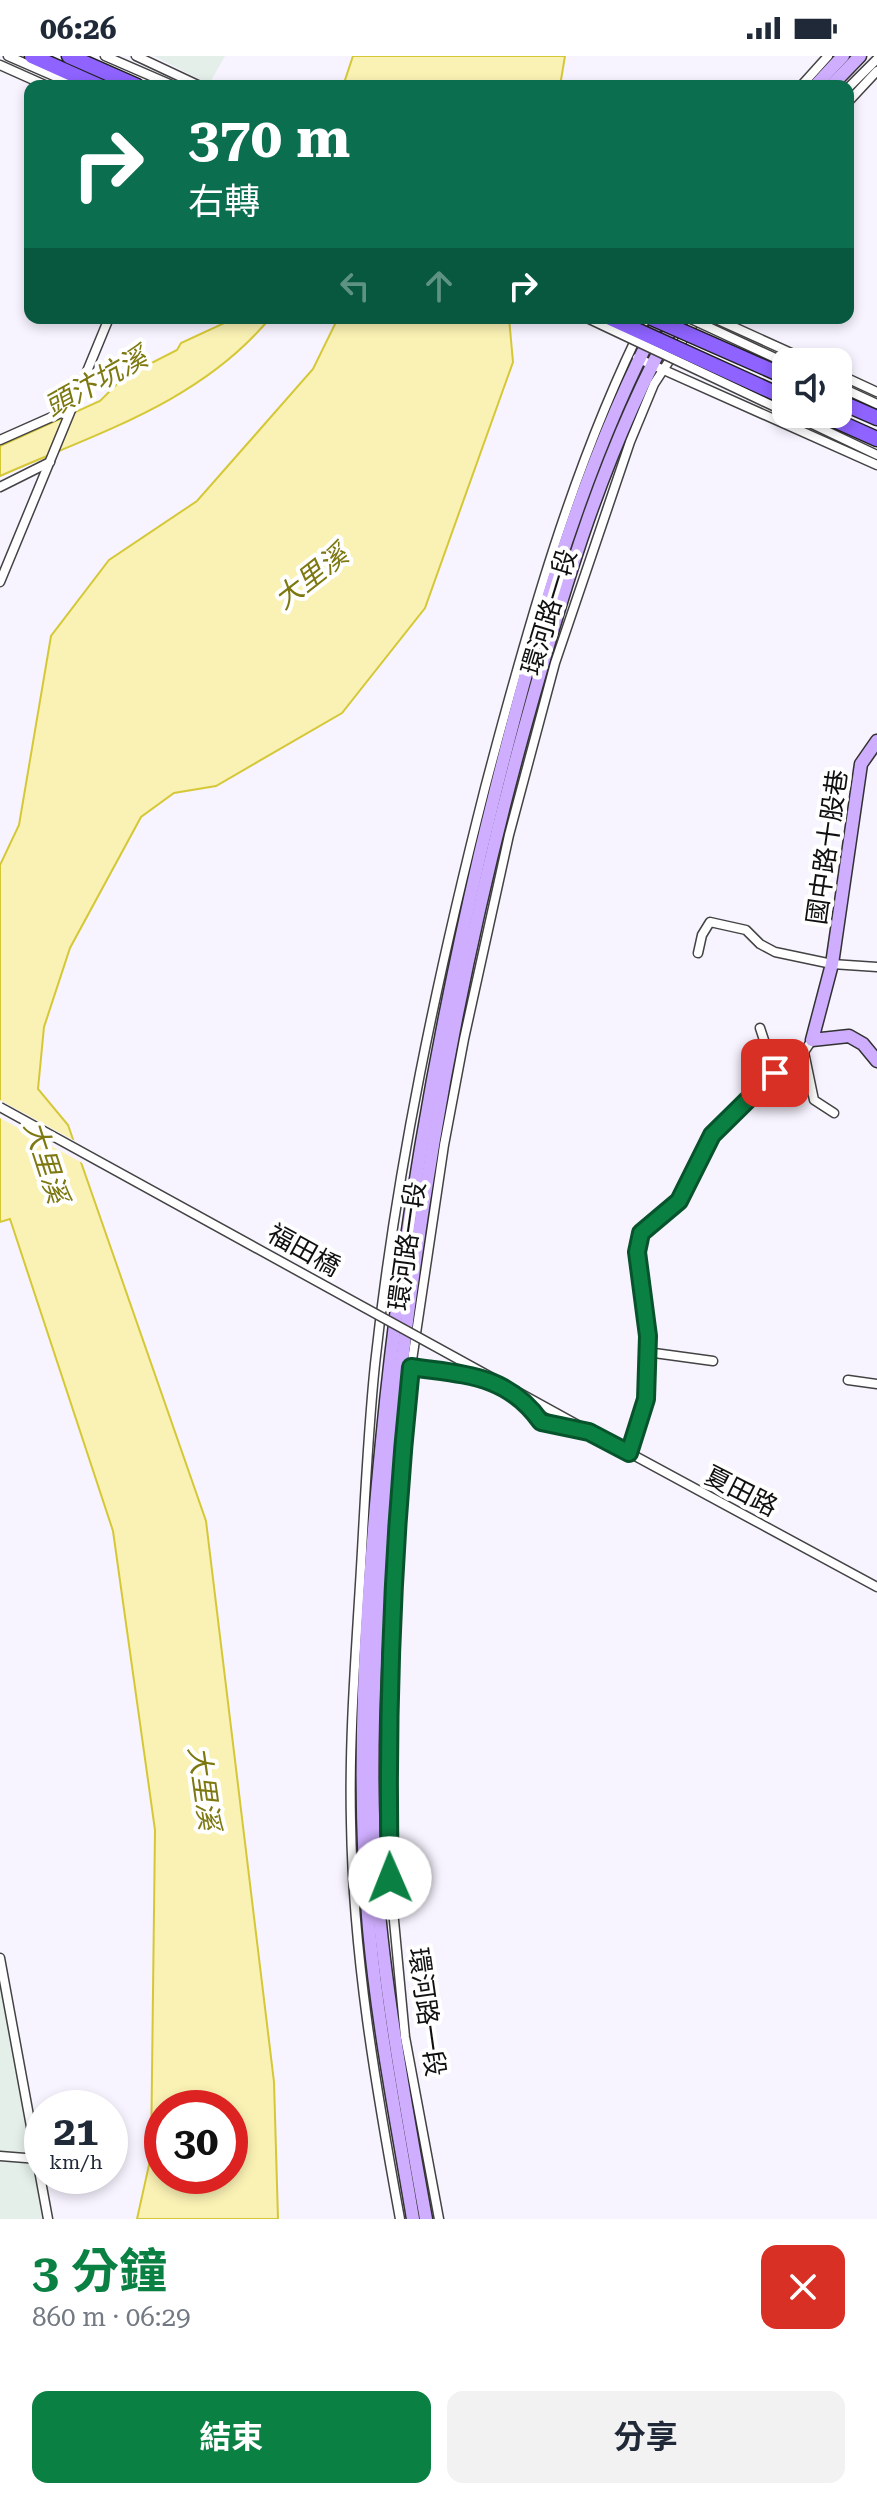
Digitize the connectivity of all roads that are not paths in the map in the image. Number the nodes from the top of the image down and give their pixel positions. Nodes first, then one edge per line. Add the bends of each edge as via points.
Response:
1 (8, 56) edge
2 (32, 56) edge
3 (69, 56) edge
4 (105, 56) edge
5 (136, 56) edge
6 (828, 56) edge
7 (843, 56) edge
8 (860, 56) edge
9 (877, 59) edge
10 (0, 65) edge
11 (877, 71) edge
12 (34, 80) edge
13 (63, 80) edge
14 (86, 80) edge
15 (123, 80) edge
16 (160, 80) edge
17 (187, 80) edge
18 (806, 80) edge
19 (821, 80) edge
20 (837, 80) edge
21 (854, 82) edge
22 (854, 96) edge
23 (107, 324) edge
24 (600, 324) edge
25 (623, 324) edge
26 (644, 324) edge
27 (656, 324) edge
28 (666, 324) edge
29 (674, 324) edge
30 (693, 324) edge
31 (702, 324) edge
32 (727, 324) edge
33 (780, 348) edge
34 (633, 356) junction
35 (772, 357) edge
36 (651, 364) junction
37 (664, 370) junction
38 (772, 371) edge
39 (852, 380) edge
40 (772, 392) edge
41 (852, 392) edge
42 (877, 392) edge
43 (877, 404) edge
44 (772, 405) edge
45 (852, 407) edge
46 (72, 408) junction
47 (877, 418) edge
48 (820, 428) edge
49 (852, 428) edge
50 (877, 439) edge
51 (0, 440) edge
52 (877, 455) edge
53 (51, 461) junction
54 (877, 465) edge
55 (0, 487) edge
56 (0, 582) edge
57 (877, 741) edge
58 (698, 953) dead end
59 (832, 964) junction
60 (877, 967) edge
61 (760, 1028) dead end
62 (812, 1040) junction
63 (804, 1052) junction
64 (877, 1061) edge
65 (775, 1073) junction
66 (0, 1107) edge
67 (834, 1113) dead end
68 (647, 1352) junction
69 (713, 1361) dead end
70 (394, 1365) junction
71 (848, 1380) dead end
72 (877, 1384) edge
73 (588, 1431) junction
74 (629, 1453) junction
75 (877, 1587) edge
76 (0, 1958) edge
77 (25, 2090) edge
78 (0, 2156) edge
79 (24, 2158) edge
80 (44, 2194) edge
81 (48, 2219) edge
82 (400, 2219) edge
83 (413, 2219) edge
84 (426, 2219) edge
85 (439, 2219) edge

1 - 13 street
2 - 14 main road
3 - 15 main road
4 - 16 street
5 - 17 street
6 - 18 street
7 - 19 street
8 - 20 street
9 - 21 street
10 - 12 street
11 - 22 street
23 - 46 street
24 - 44 street, bridge
25 - 40 main road, bridge
26 - 34 street, 環河路一段
27 - 34 street, 環河路一段
28 - 38 main road, bridge
29 - 36 street, 環河路一段
30 - 37 street, 環河路一段
31 - 35 street, bridge
32 - 33 street
34 - 36 street
34 - 70 street, 環河路一段 via 580,502 503,760 435,1062
36 - 37 street
36 - 70 street, 環河路一段 via 583,536 502,813 447,1059
37 - 54 street
37 - 70 street, 環河路一段 via 599,524 555,663 509,835
39 - 42 street
41 - 43 street
45 - 47 main road
46 - 51 street
46 - 53 street
48 - 52 street
49 - 50 main road
53 - 55 street
53 - 56 street
57 - 59 street, 國中路十股巷 via 862,760
58 - 59 street via 710,922 746,930 775,952
59 - 60 street
59 - 62 street, 國中路十股巷
61 - 65 street
62 - 63 street
62 - 64 street via 849,1036
63 - 65 street
63 - 67 street via 814,1100
65 - 68 street via 712,1135 679,1201 641,1233 637,1252
66 - 73 street, 福田橋, bridge
68 - 69 street
68 - 74 street via 646,1399
70 - 73 street via 494,1382 517,1393 541,1422
70 - 82 street, 環河路一段 via 353,1702 351,1824 370,2040
70 - 83 street, 環河路一段 via 365,1657 363,1795 381,2039
70 - 84 street, 環河路一段 via 374,1808 384,1950
70 - 85 street, 環河路一段 via 390,1878 405,2037
71 - 72 street
73 - 74 street, 夏田路
74 - 75 street, 夏田路
76 - 77 street
78 - 79 street
80 - 81 street

